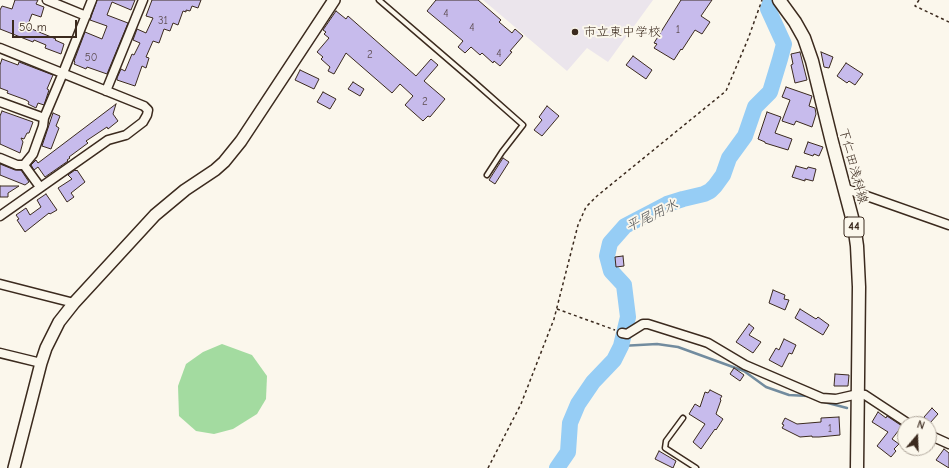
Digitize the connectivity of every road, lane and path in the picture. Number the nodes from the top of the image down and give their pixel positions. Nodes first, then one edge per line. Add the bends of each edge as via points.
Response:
1 (47, 0) edge
2 (92, 0) edge
3 (143, 0) edge
4 (334, 0) edge
5 (379, 0) edge
6 (762, 0) edge
7 (919, 0) edge
8 (782, 1) edge
9 (86, 16) junction
10 (949, 22) edge
11 (0, 48) edge
12 (63, 73) junction
13 (106, 91) junction
14 (0, 102) edge
15 (44, 118) junction
16 (0, 158) edge
17 (24, 165) junction
18 (487, 175) dead end
19 (40, 187) junction
20 (844, 188) junction
21 (0, 216) edge
22 (949, 225) edge
23 (0, 284) edge
24 (74, 303) junction
25 (557, 309) junction
26 (624, 333) joint
27 (0, 353) edge
28 (41, 363) junction
29 (858, 394) junction
30 (897, 416) edge
31 (683, 418) dead end
32 (937, 439) edge
33 (949, 444) edge
34 (14, 468) edge
35 (488, 468) edge
36 (696, 468) edge
37 (857, 468) edge

1 - 9 street
2 - 9 street
3 - 13 street
4 - 24 street via 241,141 224,162 155,215
5 - 18 lane via 523,125
6 - 25 path via 726,91 586,207 578,225
7 - 10 path via 915,6
8 - 20 main road, 下仁田浅科線 / 44 via 804,38 812,61
9 - 12 street
11 - 12 street
12 - 13 street
12 - 15 street
13 - 19 street via 144,106 148,110 143,122 126,135 108,140
14 - 15 street
15 - 17 street via 33,154
16 - 17 street
17 - 19 street
19 - 21 street
20 - 22 street
20 - 29 main road, 下仁田浅科線 / 44 via 854,225 859,263
23 - 24 street
24 - 28 street via 52,334
25 - 26 path
25 - 35 path via 521,404
26 - 29 street via 648,324 708,343 745,365 822,398 836,399
27 - 28 street
28 - 34 street
29 - 30 street via 865,395
29 - 37 main road, 下仁田浅科線 / 44
31 - 36 lane via 666,441 665,448
32 - 33 street

